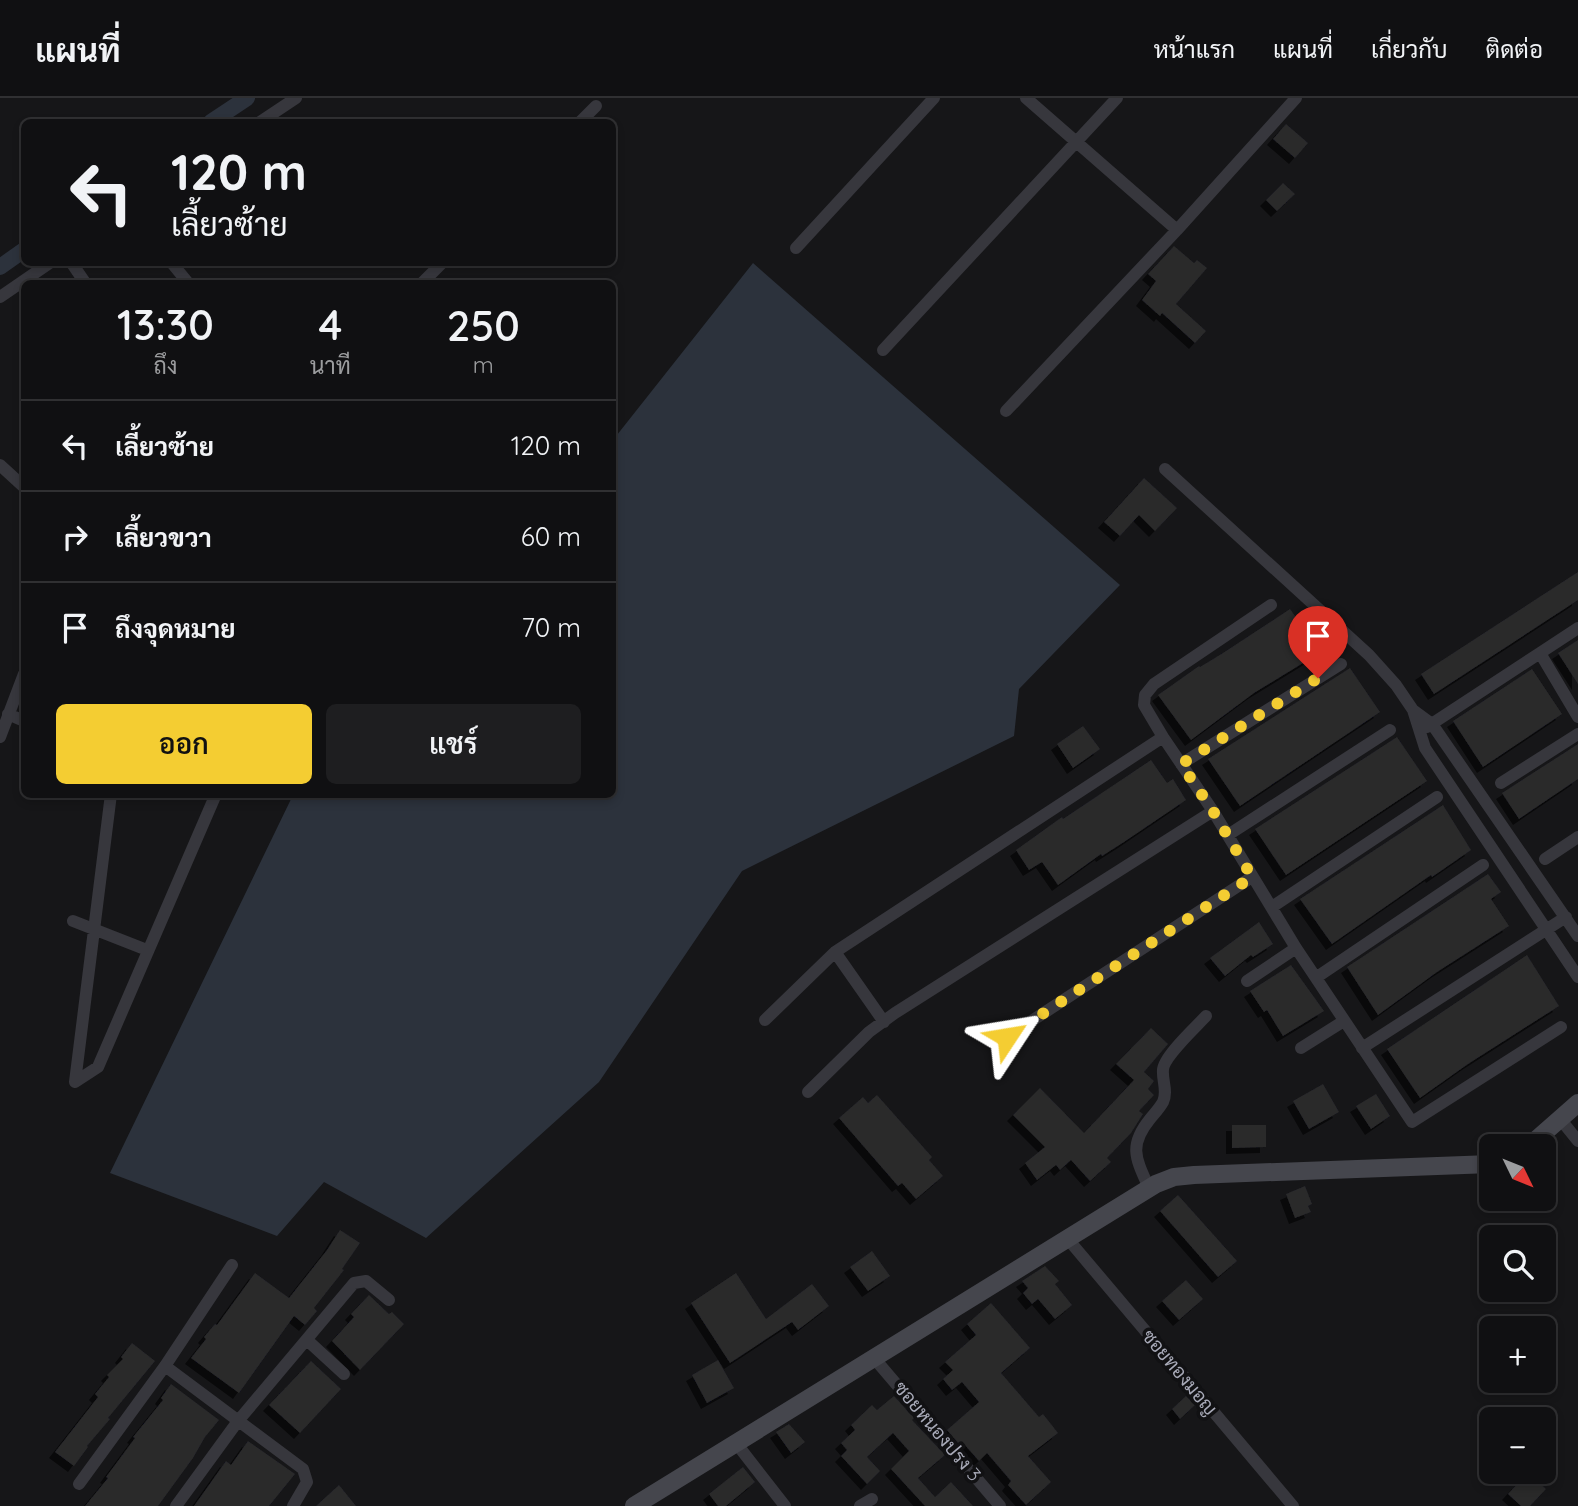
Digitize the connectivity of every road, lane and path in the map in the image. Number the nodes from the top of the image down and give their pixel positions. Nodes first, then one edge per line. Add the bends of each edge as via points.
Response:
1 (296, 98) edge
2 (934, 98) edge
3 (1026, 98) edge
4 (1117, 98) edge
5 (1296, 98) edge
6 (596, 106) dead end
7 (264, 119) edge
8 (583, 119) edge
9 (1075, 143) junction
10 (1177, 230) junction
11 (796, 248) dead end
12 (45, 266) edge
13 (174, 266) edge
14 (439, 266) edge
15 (25, 280) edge
16 (185, 280) edge
17 (425, 280) edge
18 (21, 283) edge
19 (0, 297) edge
20 (883, 350) dead end
21 (1006, 411) dead end
22 (0, 465) edge
23 (1164, 469) dead end
24 (21, 484) edge
25 (1271, 605) dead end
26 (1578, 628) edge
27 (1540, 653) junction
28 (1341, 664) dead end
29 (21, 681) edge
30 (1413, 710) junction
31 (1578, 717) edge
32 (21, 722) edge
33 (1432, 724) junction
34 (3, 725) edge
35 (1390, 730) dead end
36 (1418, 732) junction
37 (1578, 734) edge
38 (1163, 737) junction
39 (1181, 764) junction
40 (1501, 783) dead end
41 (1437, 797) dead end
42 (110, 798) edge
43 (214, 798) edge
44 (1213, 811) junction
45 (1501, 821) junction
46 (1482, 833) junction
47 (1228, 835) junction
48 (1578, 837) edge
49 (1545, 859) dead end
50 (1483, 865) dead end
51 (1252, 877) junction
52 (1272, 907) junction
53 (1566, 917) junction
54 (73, 921) dead end
55 (94, 929) junction
56 (1548, 930) junction
57 (1578, 936) edge
58 (1296, 948) junction
59 (147, 950) junction
60 (835, 952) junction
61 (1317, 977) junction
62 (1578, 977) edge
63 (1247, 981) dead end
64 (1206, 1016) dead end
65 (765, 1020) dead end
66 (1345, 1021) junction
67 (884, 1022) junction
68 (1561, 1027) dead end
69 (1007, 1037) dead end
70 (1301, 1048) dead end
71 (1362, 1048) junction
72 (808, 1092) dead end
73 (1578, 1102) edge
74 (1561, 1120) junction
75 (1544, 1134) edge
76 (1578, 1141) edge
77 (1479, 1164) edge
78 (1149, 1188) junction
79 (1067, 1238) junction
80 (232, 1265) dead end
81 (389, 1300) dead end
82 (307, 1340) junction
83 (874, 1358) junction
84 (165, 1366) junction
85 (344, 1374) dead end
86 (238, 1421) junction
87 (736, 1443) junction
88 (79, 1484) dead end
89 (872, 1499) dead end
90 (176, 1506) edge
91 (293, 1506) edge
92 (634, 1506) edge
93 (785, 1506) edge
94 (860, 1506) edge
95 (1000, 1506) edge
96 (1293, 1506) edge

1 - 7 street
2 - 11 street
3 - 9 street
4 - 9 street
5 - 10 street
6 - 8 street
9 - 10 street
9 - 20 street
10 - 21 street
12 - 15 street
13 - 16 street
14 - 17 street
18 - 19 street
22 - 24 street
23 - 30 street via 1381,667
25 - 38 street via 1144,695 1144,705
26 - 27 street
27 - 31 street
27 - 33 street
28 - 39 street
29 - 34 street
30 - 33 street
30 - 36 street
32 - 34 street
33 - 36 street
33 - 45 street
35 - 47 street
36 - 46 street
37 - 40 street
38 - 39 street
38 - 60 street
39 - 44 street
41 - 52 street
42 - 55 street
43 - 59 street
44 - 47 street
44 - 67 street
45 - 46 street
45 - 53 street
46 - 56 street
47 - 51 street
48 - 49 street
50 - 61 street
51 - 52 street
51 - 69 street
52 - 58 street
53 - 56 street
53 - 57 street
54 - 55 street
55 - 59 street
55 - 59 street via 75,1082 98,1067
56 - 62 street
56 - 71 street
58 - 61 street
58 - 63 street
60 - 65 street
60 - 67 street
61 - 66 street
64 - 78 street via 1166,1059 1162,1069 1164,1100 1134,1147
66 - 70 street
66 - 71 street
67 - 72 street
68 - 71 street via 1412,1122
73 - 74 street
74 - 75 street
74 - 76 street
77 - 78 street via 1194,1175 1174,1177
78 - 79 street
79 - 83 street
79 - 96 street, ซอยทองมอญ
80 - 84 street
81 - 82 street via 366,1280 359,1280
82 - 85 street
82 - 86 street
83 - 87 street
83 - 95 street, ซอยหนองปรง 3
84 - 86 street
84 - 88 street
86 - 90 street
86 - 91 street via 303,1469 307,1482
87 - 92 street
87 - 93 street
89 - 94 street

